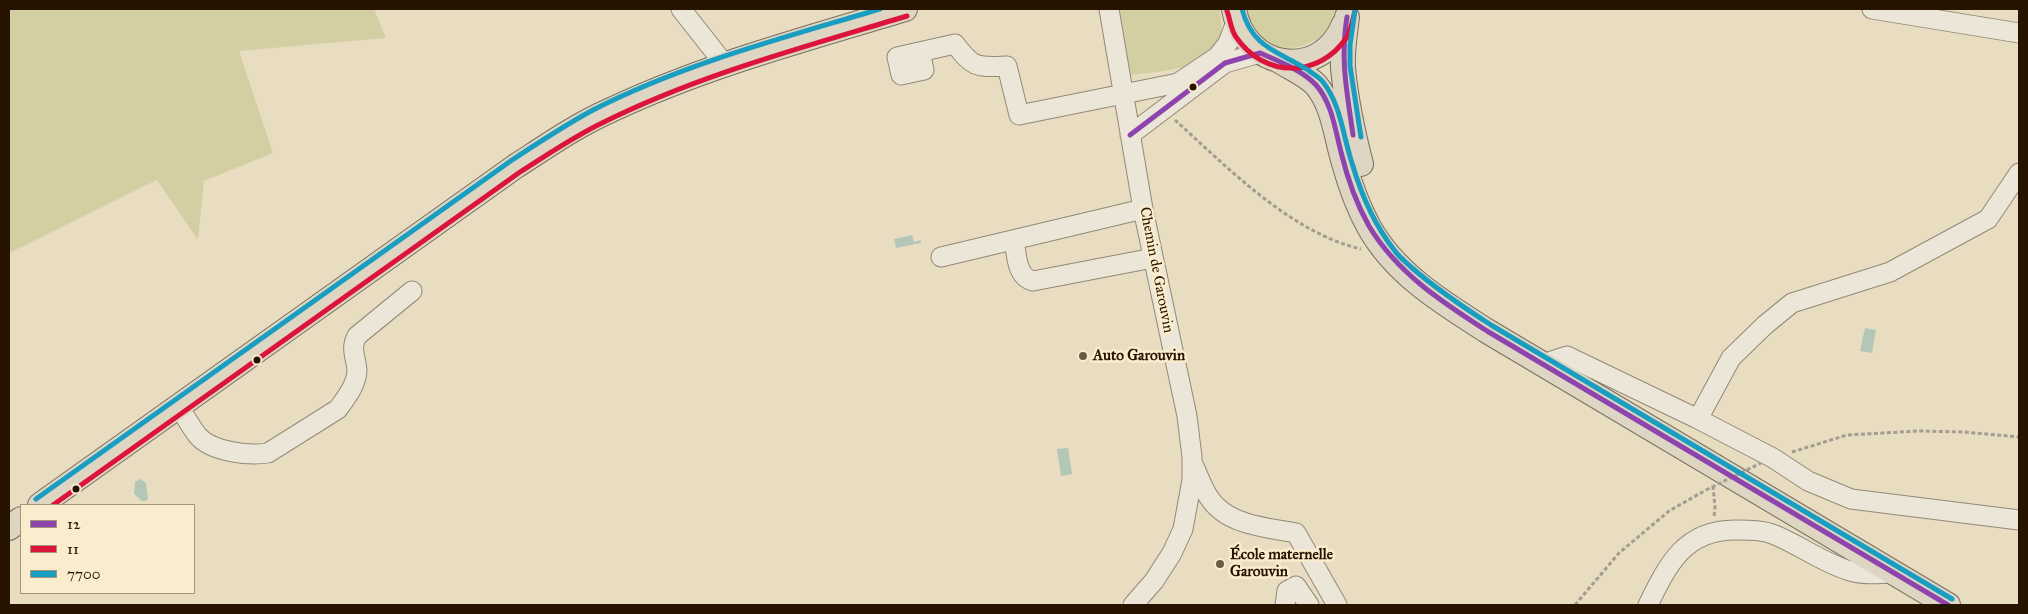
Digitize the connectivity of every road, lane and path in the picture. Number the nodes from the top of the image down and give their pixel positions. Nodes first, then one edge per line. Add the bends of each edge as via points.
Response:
1 (681, 9) edge
2 (905, 9) edge
3 (1109, 9) edge
4 (1872, 9) edge
5 (1348, 13) edge
6 (1235, 15) edge
7 (2019, 33) edge
8 (920, 52) dead end
9 (1269, 57) junction
10 (726, 66) junction
11 (1123, 94) junction
12 (1164, 110) junction
13 (1130, 135) junction
14 (2019, 174) edge
15 (1143, 210) junction
16 (1014, 240) junction
17 (1389, 256) junction
18 (941, 257) dead end
19 (1153, 258) junction
20 (1421, 286) junction
21 (412, 291) dead end
22 (1543, 364) junction
23 (179, 407) junction
24 (1698, 419) junction
25 (2019, 437) edge
26 (1767, 460) junction
27 (1192, 463) junction
28 (1712, 486) junction
29 (41, 504) edge
30 (20, 520) edge
31 (2019, 520) edge
32 (9, 528) edge
33 (1712, 533) junction
34 (1892, 572) junction
35 (1133, 605) edge
36 (1285, 605) edge
37 (1309, 605) edge
38 (1337, 605) edge
39 (1575, 605) edge
40 (1648, 605) edge
41 (1948, 605) edge

1 - 10 street
2 - 10 main road
3 - 11 street, Chemin de Garouvin
4 - 7 street
5 - 9 main road via 1340,34 1329,48 1314,57 1296,62
5 - 20 main road via 1343,67 1354,137 1384,230
6 - 9 main road via 1246,40
6 - 11 street via 1228,43 1217,57 1178,83
8 - 11 street via 955,44 968,61 982,67 1007,66 1019,115
9 - 12 street via 1225,63
9 - 17 main road via 1315,84 1327,102 1355,197
10 - 23 main road via 611,110 569,132 516,166
11 - 13 street, Chemin de Garouvin
12 - 13 street
12 - 17 path via 1239,178 1295,220 1345,246
13 - 15 street, Chemin de Garouvin
14 - 24 street via 1988,219 1890,272 1792,303 1731,358
15 - 16 street
15 - 19 street, Chemin de Garouvin
16 - 18 street
16 - 19 street via 1021,274 1033,281
17 - 20 main road
19 - 27 street, Chemin de Garouvin via 1187,416
20 - 22 main road
21 - 23 street via 357,336 353,350 357,370 355,380 338,409 268,453 233,452 206,442
22 - 24 street via 1567,356
22 - 34 main road
23 - 29 main road
24 - 26 street
25 - 26 path via 1919,431 1847,435
26 - 28 path, bridge
26 - 31 street via 1851,499
27 - 35 street, Chemin de Garouvin via 1184,529 1154,582
27 - 38 street via 1203,487 1217,507 1229,516 1296,533
28 - 33 path via 1715,507
28 - 39 path, bridge via 1669,511 1619,553
30 - 32 main road
33 - 34 street via 1753,530 1773,534 1847,570 1862,574
33 - 40 street via 1693,540 1679,551
34 - 41 main road
36 - 37 street via 1287,592 1296,586

